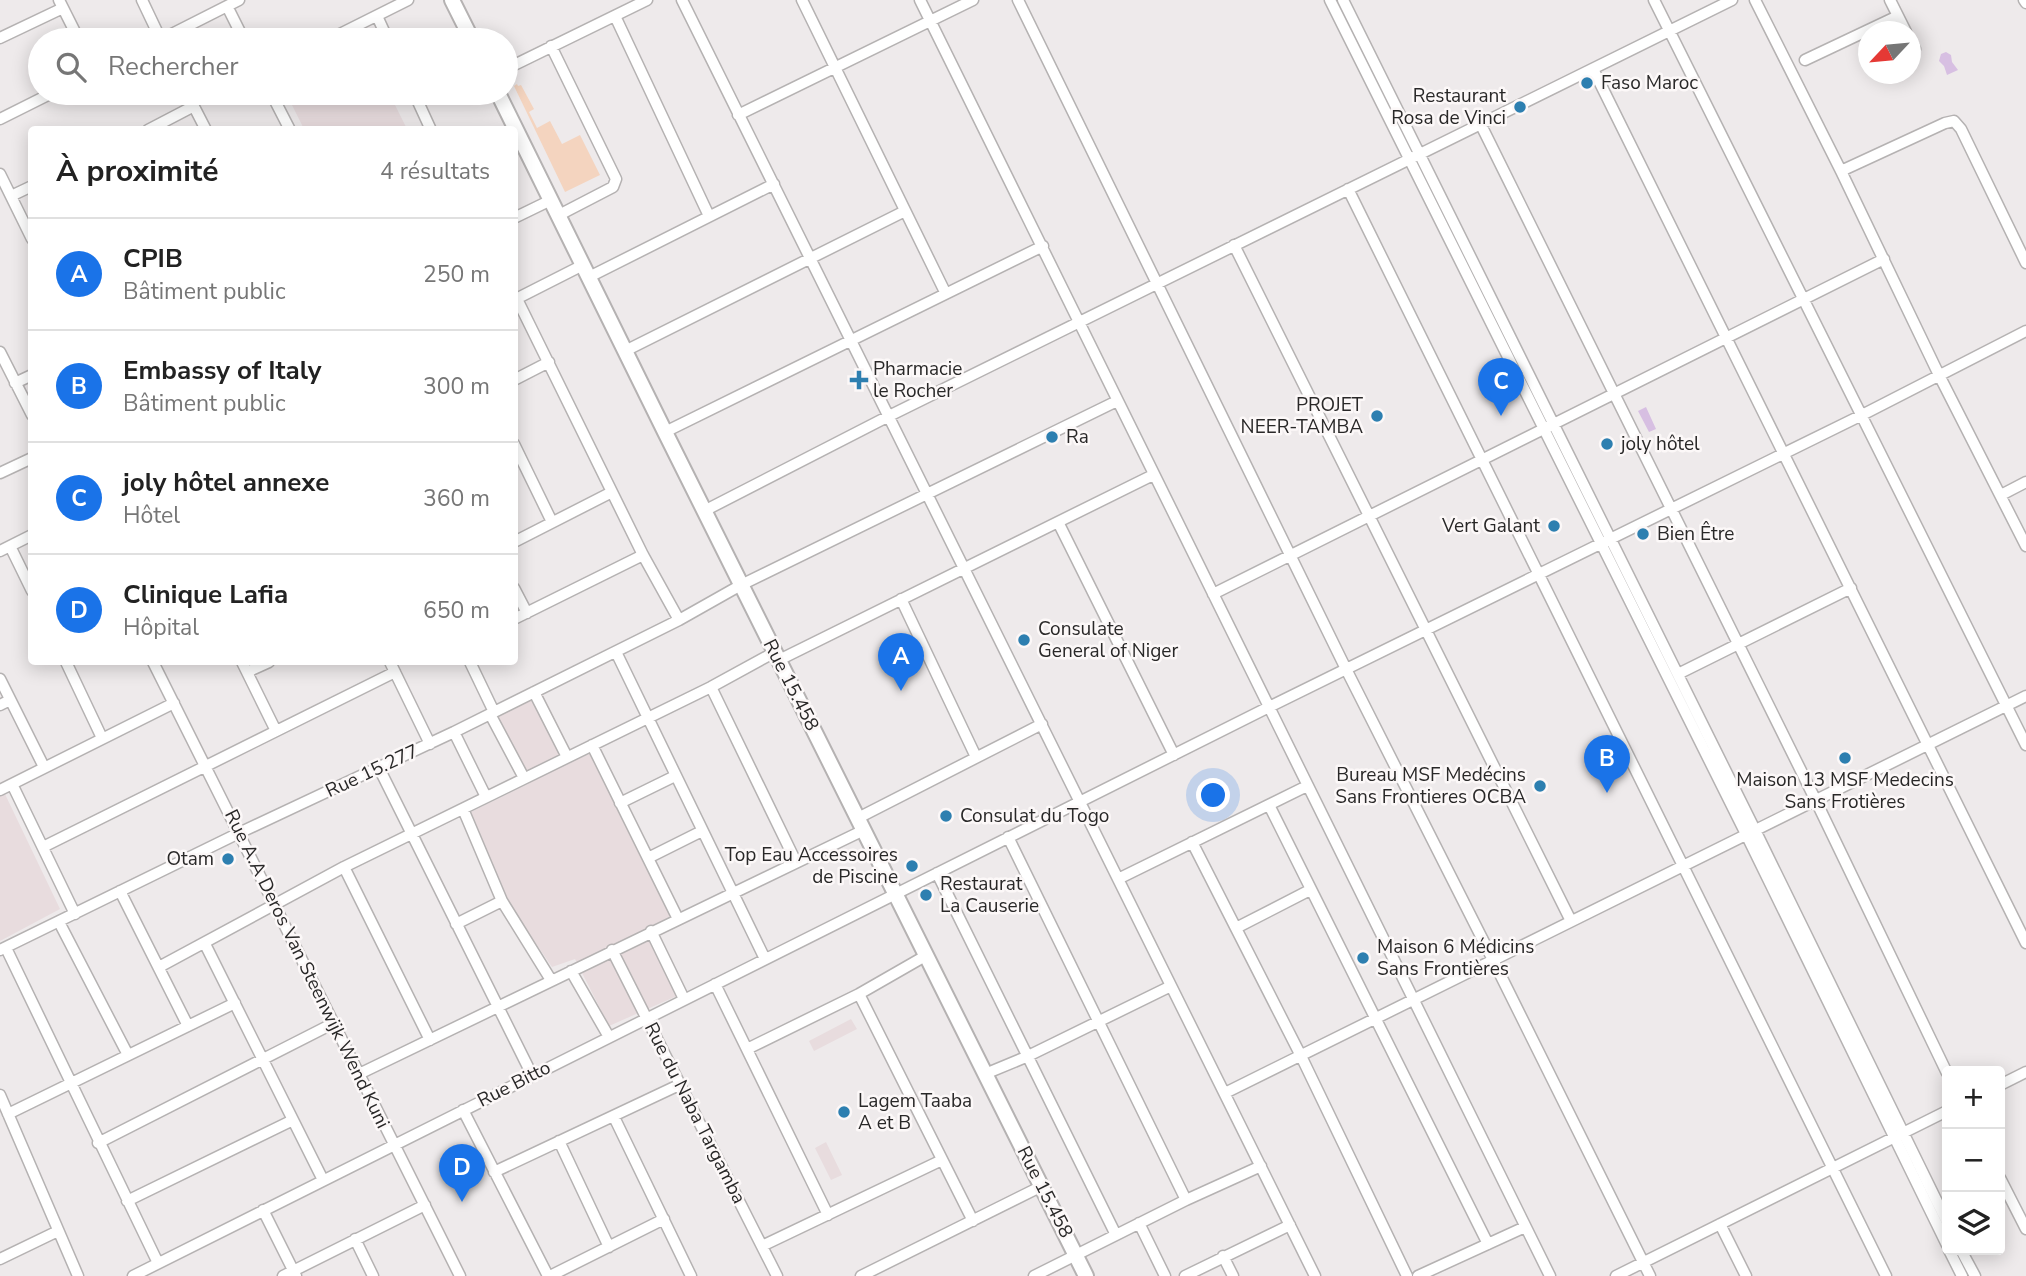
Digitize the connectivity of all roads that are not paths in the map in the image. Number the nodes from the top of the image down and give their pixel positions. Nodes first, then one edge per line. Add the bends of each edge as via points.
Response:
1 (142, 0) edge
2 (239, 0) edge
3 (408, 0) edge
4 (452, 0) edge
5 (647, 0) edge
6 (682, 0) edge
7 (802, 0) edge
8 (920, 0) edge
9 (973, 0) edge
10 (1018, 0) edge
11 (1332, 0) edge
12 (1343, 0) edge
13 (1654, 0) edge
14 (1732, 0) edge
15 (1755, 0) edge
16 (1890, 0) edge
17 (61, 4) edge
18 (227, 6) junction
19 (377, 16) junction
20 (615, 16) junction
21 (1898, 16) junction
22 (931, 21) junction
23 (1900, 21) edge
24 (73, 28) edge
25 (155, 28) edge
26 (184, 28) edge
27 (238, 28) edge
28 (352, 28) edge
29 (382, 28) edge
30 (466, 28) edge
31 (1669, 30) junction
32 (0, 38) edge
33 (551, 46) junction
34 (1361, 50) junction
35 (1805, 60) dead end
36 (518, 63) edge
37 (835, 69) junction
38 (1593, 69) junction
39 (28, 105) edge
40 (277, 105) edge
41 (420, 105) edge
42 (504, 105) edge
43 (194, 106) joint
44 (738, 115) junction
45 (0, 119) edge
46 (1480, 123) junction
47 (156, 126) edge
48 (204, 126) edge
49 (288, 126) edge
50 (429, 126) edge
51 (514, 126) edge
52 (518, 133) edge
53 (1413, 156) junction
54 (1841, 171) junction
55 (0, 174) edge
56 (774, 184) junction
57 (28, 188) edge
58 (1348, 189) junction
59 (11, 196) junction
60 (551, 200) junction
61 (905, 211) junction
62 (559, 215) junction
63 (518, 216) edge
64 (709, 216) junction
65 (28, 231) edge
66 (1234, 245) junction
67 (1043, 246) junction
68 (811, 258) junction
69 (1884, 259) junction
70 (2026, 263) edge
71 (586, 271) junction
72 (1158, 284) junction
73 (945, 292) junction
74 (518, 299) edge
75 (1805, 299) junction
76 (518, 304) edge
77 (1078, 323) junction
78 (2026, 331) edge
79 (1728, 337) junction
80 (852, 341) junction
81 (625, 351) junction
82 (0, 352) edge
83 (550, 362) junction
84 (1939, 375) junction
85 (28, 377) edge
86 (518, 378) edge
87 (15, 383) junction
88 (1615, 394) junction
89 (1117, 401) junction
90 (28, 407) edge
91 (1862, 415) junction
92 (889, 416) junction
93 (1554, 425) junction
94 (1544, 430) junction
95 (664, 432) junction
96 (518, 452) edge
97 (1783, 454) junction
98 (28, 460) edge
99 (1483, 460) junction
100 (0, 473) edge
101 (1153, 475) junction
102 (2026, 482) edge
103 (612, 492) junction
104 (928, 494) junction
105 (2001, 495) junction
106 (1671, 509) junction
107 (704, 511) junction
108 (1369, 517) junction
109 (552, 522) junction
110 (1058, 522) junction
111 (28, 537) edge
112 (518, 540) edge
113 (1606, 542) junction
114 (2026, 546) edge
115 (5, 548) edge
116 (643, 555) junction
117 (1290, 556) junction
118 (964, 567) junction
119 (1538, 575) junction
120 (28, 585) edge
121 (741, 585) junction
122 (1851, 588) junction
123 (1213, 594) junction
124 (518, 596) edge
125 (901, 599) junction
126 (527, 613) junction
127 (518, 618) edge
128 (679, 620) junction
129 (1427, 630) junction
130 (1738, 645) junction
131 (615, 652) junction
132 (777, 656) junction
133 (67, 665) edge
134 (155, 665) edge
135 (243, 665) edge
136 (263, 665) edge
137 (392, 665) edge
138 (471, 665) edge
139 (1346, 669) junction
140 (395, 672) junction
141 (247, 673) junction
142 (1678, 674) junction
143 (0, 679) edge
144 (711, 687) junction
145 (534, 692) junction
146 (2026, 696) edge
147 (10, 700) junction
148 (174, 703) junction
149 (0, 705) edge
150 (2007, 705) junction
151 (1269, 707) junction
152 (492, 713) junction
153 (646, 719) junction
154 (1042, 724) junction
155 (276, 731) junction
156 (454, 732) junction
157 (103, 738) junction
158 (430, 744) junction
159 (1929, 744) junction
160 (2026, 744) edge
161 (592, 745) junction
162 (1174, 755) junction
163 (567, 757) junction
164 (976, 757) junction
165 (206, 766) junction
166 (44, 767) junction
167 (379, 768) junction
168 (675, 776) junction
169 (524, 778) junction
170 (12, 784) junction
171 (1307, 786) junction
172 (0, 790) edge
173 (486, 797) junction
174 (1816, 801) junction
175 (620, 803) junction
176 (1080, 803) junction
177 (1269, 805) junction
178 (463, 808) junction
179 (861, 824) junction
180 (702, 831) junction
181 (1751, 832) junction
182 (239, 833) junction
183 (412, 834) junction
184 (1008, 837) junction
185 (1192, 842) junction
186 (44, 847) junction
187 (648, 858) junction
188 (796, 862) junction
189 (1683, 865) junction
190 (344, 867) junction
191 (937, 873) junction
192 (1118, 879) junction
193 (1310, 890) junction
194 (120, 891) junction
195 (733, 892) junction
196 (896, 894) junction
197 (502, 901) junction
198 (275, 905) junction
199 (75, 914) junction
200 (678, 919) junction
201 (1571, 921) junction
202 (59, 922) junction
203 (456, 924) junction
204 (1236, 928) junction
205 (652, 931) junction
206 (2026, 943) edge
207 (205, 944) junction
208 (3, 949) edge
209 (611, 950) junction
210 (927, 955) junction
211 (765, 959) junction
212 (1493, 960) junction
213 (159, 967) junction
214 (571, 971) junction
215 (551, 981) junction
216 (715, 984) junction
217 (1171, 986) junction
218 (859, 994) junction
219 (684, 999) junction
220 (1413, 999) junction
221 (235, 1003) junction
222 (498, 1007) junction
223 (646, 1018) junction
224 (1374, 1019) junction
225 (334, 1023) junction
226 (1097, 1023) junction
227 (188, 1026) junction
228 (609, 1037) junction
229 (430, 1040) junction
230 (747, 1049) junction
231 (128, 1055) junction
232 (1301, 1056) junction
233 (1026, 1057) junction
234 (264, 1060) junction
235 (1944, 1066) edge
236 (2026, 1072) edge
237 (359, 1074) junction
238 (985, 1074) junction
239 (532, 1075) junction
240 (2005, 1082) edge
241 (71, 1083) junction
242 (681, 1084) junction
243 (1225, 1093) junction
244 (0, 1096) edge
245 (463, 1110) junction
246 (1942, 1113) edge
247 (8, 1114) junction
248 (614, 1117) junction
249 (293, 1120) junction
250 (1898, 1135) junction
251 (559, 1141) junction
252 (98, 1143) junction
253 (394, 1144) junction
254 (942, 1160) junction
255 (1261, 1166) junction
256 (1834, 1169) junction
257 (495, 1172) junction
258 (323, 1180) junction
259 (1042, 1186) junction
260 (2005, 1188) edge
261 (1186, 1200) junction
262 (127, 1201) junction
263 (425, 1205) junction
264 (263, 1210) junction
265 (1942, 1213) edge
266 (828, 1215) junction
267 (664, 1219) junction
268 (973, 1221) junction
269 (1139, 1223) junction
270 (1720, 1224) junction
271 (1290, 1225) junction
272 (1525, 1227) junction
273 (2026, 1229) edge
274 (58, 1231) junction
275 (1942, 1234) edge
276 (1116, 1235) junction
277 (355, 1239) junction
278 (1488, 1244) junction
279 (762, 1246) junction
280 (609, 1247) junction
281 (1076, 1255) junction
282 (1952, 1255) edge
283 (1964, 1255) edge
284 (1223, 1256) junction
285 (0, 1259) edge
286 (158, 1263) junction
287 (1643, 1263) junction
288 (294, 1273) edge
289 (78, 1276) edge
290 (133, 1276) edge
291 (283, 1276) edge
292 (373, 1276) edge
293 (460, 1276) edge
294 (549, 1276) edge
295 (691, 1276) edge
296 (777, 1276) edge
297 (861, 1276) edge
298 (1034, 1276) edge
299 (1086, 1276) edge
300 (1165, 1276) edge
301 (1185, 1276) edge
302 (1233, 1276) edge
303 (1315, 1276) edge
304 (1407, 1276) edge
305 (1419, 1276) edge
306 (1550, 1276) edge
307 (1616, 1276) edge
308 (1650, 1276) edge
309 (1746, 1276) edge
310 (1886, 1276) edge
311 (1962, 1276) edge
312 (1975, 1276) edge

1 - 25 street
2 - 18 street
3 - 19 street
4 - 30 main road
5 - 20 street
6 - 44 street
7 - 37 street
8 - 22 street
9 - 22 street
10 - 72 street
11 - 34 street
12 - 34 street
13 - 31 street
14 - 31 street
15 - 54 street
16 - 21 street
17 - 24 street
17 - 32 street
18 - 26 street
18 - 27 street
19 - 28 street
19 - 29 street
20 - 33 street
20 - 64 street
21 - 23 street
21 - 35 street
22 - 37 street
22 - 67 street
31 - 38 street
31 - 75 street
33 - 36 street
33 - 62 street via 616,179 613,187
34 - 53 street
37 - 44 street
37 - 61 street
38 - 46 street
38 - 79 street
39 - 45 street
40 - 49 street
41 - 50 street
42 - 51 main road, Rue 15.458
43 - 47 street
43 - 48 street
44 - 56 street
46 - 53 street
46 - 88 street
52 - 60 main road, Rue 15.458
53 - 58 street
53 - 93 street
53 - 94 street
54 - 69 street
54 - 70 street via 1954,121
55 - 59 street
56 - 64 street
56 - 68 street
57 - 59 street
58 - 66 street
58 - 99 street
59 - 65 street
60 - 62 main road, Rue 15.458
60 - 63 street
61 - 68 street
61 - 73 street
62 - 71 main road, Rue 15.458
64 - 71 street
66 - 72 street
66 - 108 street
67 - 73 street
67 - 77 street
68 - 80 street
68 - 81 street
69 - 75 street
69 - 84 street
71 - 74 street
71 - 81 main road, Rue 15.458
72 - 77 street
72 - 117 street
73 - 80 street
75 - 79 street
75 - 91 street
76 - 83 street
77 - 89 street
77 - 92 street
78 - 84 street, Rue Bitto
79 - 88 street
79 - 97 street
80 - 92 street
80 - 95 street
81 - 95 main road, Rue 15.458
82 - 87 street
83 - 86 street
83 - 103 street
84 - 91 street, Rue Bitto
84 - 105 street
85 - 87 street
87 - 90 street
88 - 93 street
88 - 106 street
89 - 101 street
89 - 104 street, Rue 15.277
91 - 97 street, Rue Bitto
91 - 150 street
92 - 104 street
92 - 107 street
93 - 94 street
93 - 113 street
94 - 99 street
94 - 113 street
95 - 107 main road, Rue 15.458
96 - 109 street
97 - 106 street, Rue Bitto
97 - 122 street
98 - 100 street
99 - 108 street
99 - 119 street
101 - 110 street
101 - 123 street
102 - 105 street
103 - 109 street
103 - 116 street
104 - 118 street
104 - 121 street, Rue 15.277
105 - 114 street
106 - 113 street, Rue Bitto
106 - 130 street
107 - 121 main road, Rue 15.458
108 - 117 street
108 - 129 street
109 - 112 street
110 - 118 street
110 - 162 street
111 - 115 street
113 - 119 street, Rue Bitto
113 - 142 street
113 - 181 street
115 - 120 street
116 - 126 street
116 - 128 street
117 - 123 street
117 - 139 street
118 - 125 street
118 - 154 street
119 - 129 street, Rue Bitto
119 - 189 street
121 - 128 street, Rue 15.277
121 - 132 main road, Rue 15.458
122 - 130 street
122 - 159 street
123 - 151 street
124 - 126 street
125 - 132 street
125 - 164 street
126 - 127 street
128 - 131 street, Rue 15.277
129 - 139 street, Rue Bitto
129 - 201 street
130 - 142 street
130 - 174 street
131 - 145 street, Rue 15.277
131 - 153 street
132 - 144 street
132 - 179 main road, Rue 15.458
133 - 157 street
134 - 148 street, Rue A.A Deros Van Steenwijk Wend Kuni
135 - 141 street
136 - 141 street
137 - 140 street
138 - 152 street
139 - 151 street, Rue Bitto
139 - 212 street
140 - 155 street
140 - 158 street
141 - 155 street
142 - 181 street
143 - 147 street
144 - 153 street
144 - 188 street
145 - 152 street, Rue 15.277
145 - 163 street
146 - 150 street
147 - 149 street
147 - 166 street
148 - 157 street
148 - 165 street, Rue A.A Deros Van Steenwijk Wend Kuni
150 - 159 street
150 - 160 street
151 - 162 street, Rue Bitto
151 - 171 street
152 - 156 street, Rue 15.277
152 - 169 street
153 - 161 street
153 - 168 street
154 - 164 street
154 - 176 street
155 - 165 street
156 - 158 street, Rue 15.277
156 - 173 street
157 - 166 street
158 - 167 street, Rue 15.277
159 - 174 street
159 - 206 street
161 - 163 street
161 - 175 street
162 - 176 street, Rue Bitto
163 - 169 street
164 - 179 street
165 - 182 street, Rue A.A Deros Van Steenwijk Wend Kuni
165 - 186 street
166 - 170 street
167 - 182 street, Rue 15.277
167 - 183 street
168 - 175 street
168 - 180 street
169 - 173 street
170 - 172 street
170 - 186 street
171 - 177 street
171 - 220 street
173 - 178 street
174 - 181 street
174 - 235 street
175 - 187 street
176 - 184 street, Rue Bitto
176 - 192 street
177 - 185 street
177 - 193 street
178 - 183 street
178 - 197 street
179 - 188 street
179 - 196 main road, Rue 15.458
180 - 187 street
180 - 195 street
181 - 189 street
181 - 250 street
182 - 194 street, Rue 15.277
182 - 198 street, Rue A.A Deros Van Steenwijk Wend Kuni
183 - 190 street
183 - 203 street
184 - 191 street, Rue Bitto
184 - 226 street
185 - 192 street
185 - 204 street
186 - 199 street
187 - 200 street
188 - 195 street
189 - 201 street
189 - 256 street
190 - 198 street
190 - 229 street
191 - 196 street, Rue Bitto
191 - 233 street
192 - 217 street
193 - 204 street
193 - 224 street
194 - 199 street, Rue 15.277
194 - 213 street
195 - 200 street
195 - 211 street
196 - 210 main road, Rue 15.458
196 - 211 street, Rue Bitto
197 - 203 street
197 - 215 street
198 - 207 street
198 - 225 street, Rue A.A Deros Van Steenwijk Wend Kuni
199 - 202 street, Rue 15.277
200 - 205 street
201 - 212 street
202 - 208 street, Rue 15.277
202 - 231 street
203 - 222 street
204 - 232 street
205 - 209 street
205 - 219 street
207 - 213 street
207 - 221 street
208 - 241 street
209 - 214 street
209 - 223 street, Rue du Naba Targamba
210 - 218 street
210 - 238 main road, Rue 15.458
211 - 216 street, Rue Bitto
212 - 220 street
212 - 287 street
213 - 227 street
214 - 215 street
214 - 228 street
215 - 222 street
216 - 219 street, Rue Bitto
216 - 230 street
217 - 226 street
217 - 243 street
218 - 230 street
218 - 254 street
219 - 223 street, Rue Bitto
220 - 224 street
220 - 272 street
221 - 227 street
221 - 234 street
222 - 229 street
222 - 239 street
223 - 228 street, Rue Bitto
223 - 242 street, Rue du Naba Targamba
224 - 232 street
224 - 278 street
225 - 234 street
225 - 237 street, Rue A.A Deros Van Steenwijk Wend Kuni
226 - 233 street
226 - 261 street
227 - 231 street
228 - 239 street, Rue Bitto
229 - 237 street
230 - 266 street
231 - 241 street
232 - 243 street
232 - 304 street
233 - 238 street
233 - 276 street
234 - 249 street
234 - 252 street
236 - 240 street
237 - 253 street, Rue A.A Deros Van Steenwijk Wend Kuni
238 - 259 main road, Rue 15.458
239 - 245 street, Rue Bitto
241 - 247 street
241 - 252 street
242 - 248 street
242 - 279 street, Rue du Naba Targamba
243 - 255 street
244 - 247 street
245 - 253 street, Rue Bitto
245 - 257 street
246 - 250 street
247 - 274 street
248 - 251 street
248 - 267 street
249 - 258 street
249 - 262 street
250 - 256 street
250 - 265 street
250 - 275 street
251 - 257 street
251 - 280 street
252 - 262 street
253 - 258 street, Rue Bitto
253 - 263 street, Rue A.A Deros Van Steenwijk Wend Kuni
254 - 266 street
254 - 268 street
255 - 261 street
255 - 271 street
256 - 270 street
256 - 310 street
257 - 294 street
258 - 264 street, Rue Bitto
259 - 268 street
259 - 281 main road, Rue 15.458
260 - 273 street
261 - 269 street
262 - 286 street
263 - 277 street
263 - 293 street, Rue A.A Deros Van Steenwijk Wend Kuni
264 - 286 street, Rue Bitto
264 - 288 street
266 - 279 street
267 - 280 street
267 - 295 street
268 - 297 street
269 - 276 street
269 - 300 street
270 - 287 street
270 - 309 street
271 - 284 street
271 - 303 street
272 - 278 street
272 - 306 street
274 - 285 street
274 - 289 street
276 - 281 street
277 - 288 street
277 - 292 street
278 - 305 street
279 - 296 street, Rue du Naba Targamba
280 - 294 street
281 - 298 street
281 - 299 main road, Rue 15.458
282 - 311 street
283 - 312 street
284 - 301 street
284 - 302 street
286 - 290 street, Rue Bitto
287 - 307 street
287 - 308 street
288 - 291 street

